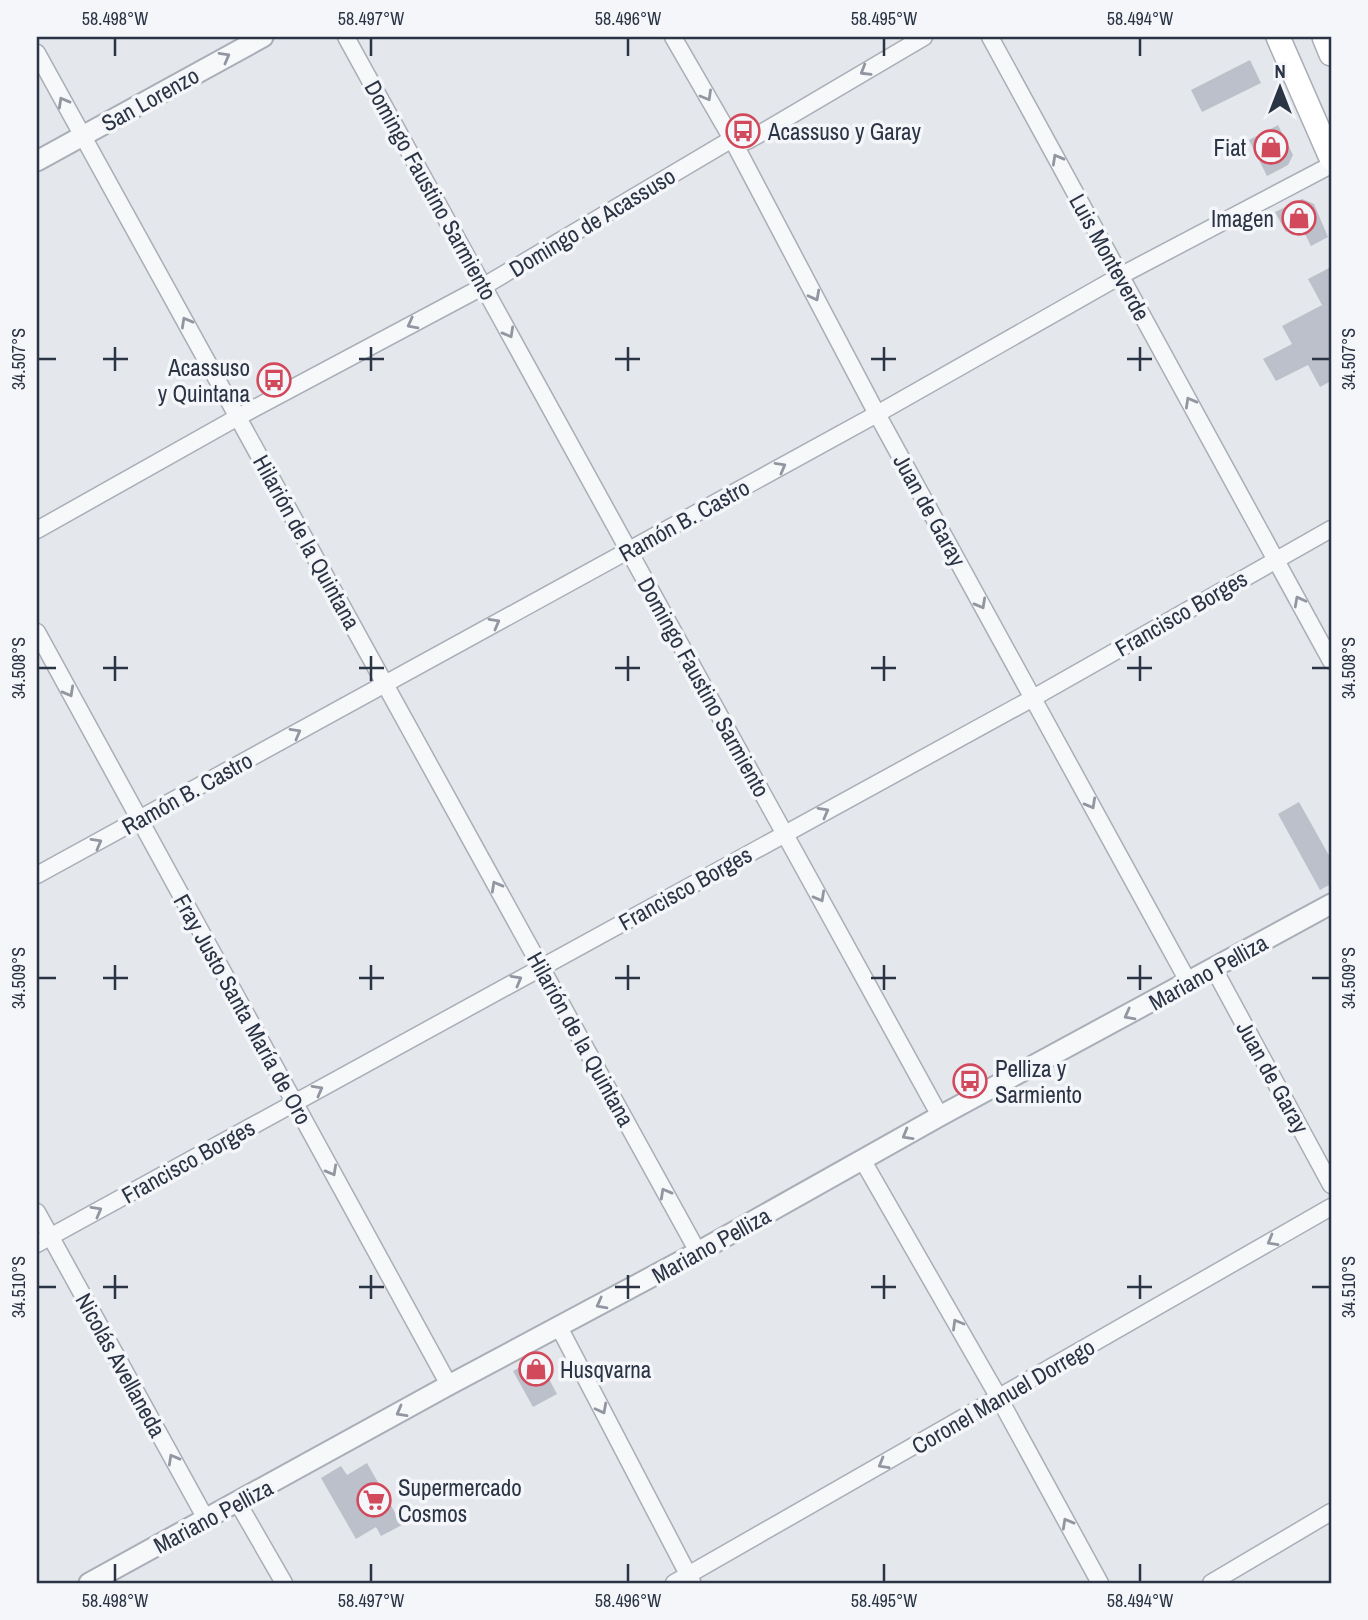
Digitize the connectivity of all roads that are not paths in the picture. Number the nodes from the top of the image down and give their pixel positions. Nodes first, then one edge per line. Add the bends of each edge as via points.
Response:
1 (263, 37) edge
2 (346, 37) edge
3 (673, 37) edge
4 (923, 37) edge
5 (990, 37) edge
6 (1278, 37) edge
7 (1324, 37) edge
8 (37, 53) edge
9 (1331, 54) edge
10 (82, 136) junction
11 (732, 139) junction
12 (1331, 158) edge
13 (37, 161) edge
14 (1331, 165) edge
15 (1121, 276) junction
16 (484, 286) junction
17 (877, 414) junction
18 (238, 417) junction
19 (1331, 529) edge
20 (37, 530) edge
21 (629, 550) junction
22 (1276, 559) junction
23 (37, 632) edge
24 (1331, 662) edge
25 (385, 684) junction
26 (1033, 698) junction
27 (138, 820) junction
28 (785, 834) junction
29 (37, 875) edge
30 (1331, 904) edge
31 (541, 967) junction
32 (1214, 969) junction
33 (1189, 983) junction
34 (294, 1103) junction
35 (940, 1116) junction
36 (863, 1161) junction
37 (1331, 1185) edge
38 (1331, 1207) edge
39 (37, 1212) edge
40 (43, 1240) edge
41 (698, 1252) junction
42 (559, 1327) junction
43 (449, 1385) junction
44 (999, 1398) junction
45 (238, 1503) junction
46 (1331, 1513) edge
47 (206, 1519) junction
48 (685, 1581) edge
49 (89, 1583) edge
50 (284, 1583) edge
51 (1100, 1583) edge
52 (1211, 1583) edge

10 -> 1 street, San Lorenzo
2 - 16 street, Domingo Faustino Sarmiento
3 -> 11 street, Juan de Garay
4 -> 11 street, Domingo de Acassuso via 747,141
15 -> 5 street, Luis Monteverde
6 - 12 main road
7 - 9 main road
10 -> 8 street, Hilarión de la Quintana
10 - 13 street, San Lorenzo
18 -> 10 street, Hilarión de la Quintana
11 - 16 street, Domingo de Acassuso
11 -> 17 street, Juan de Garay
14 - 15 street, Ramón B. Castro
15 - 17 street, Ramón B. Castro
22 -> 15 street, Luis Monteverde
16 -> 18 street, Domingo de Acassuso
16 -> 21 street, Domingo Faustino Sarmiento
21 -> 17 street, Ramón B. Castro
17 -> 26 street, Juan de Garay
18 - 20 street, Domingo de Acassuso
18 - 25 street, Hilarión de la Quintana
19 - 22 street, Francisco Borges
25 -> 21 street, Ramón B. Castro
21 - 28 street, Domingo Faustino Sarmiento
24 -> 22 street, Luis Monteverde
22 - 26 street, Francisco Borges
23 -> 27 street, Fray Justo Santa María de Oro
27 -> 25 street, Ramón B. Castro
31 -> 25 street, Hilarión de la Quintana
28 -> 26 street, Francisco Borges
26 -> 33 street, Juan de Garay
29 -> 27 street, Ramón B. Castro
27 - 34 street, Fray Justo Santa María de Oro
28 - 31 street, Francisco Borges
28 -> 35 street, Domingo Faustino Sarmiento
30 - 32 street, Mariano Pelliza
34 -> 31 street, Francisco Borges
41 -> 31 street, Hilarión de la Quintana
32 - 33 street, Mariano Pelliza
32 - 37 street, Juan de Garay
33 -> 35 street, Mariano Pelliza
40 -> 34 street, Francisco Borges
34 -> 43 street, Fray Justo Santa María de Oro
35 -> 36 street, Mariano Pelliza
36 - 41 street, Mariano Pelliza
44 -> 36 street
38 -> 44 street, Coronel Manuel Dorrego
39 - 40 street, Nicolás Avellaneda
47 -> 40 street, Nicolás Avellaneda
41 -> 42 street, Mariano Pelliza
42 - 43 street, Mariano Pelliza
42 -> 48 street
43 -> 45 street, Mariano Pelliza
44 -> 48 street, Coronel Manuel Dorrego
51 -> 44 street
45 - 47 street, Mariano Pelliza
45 - 50 street
46 - 52 street
47 - 49 street, Mariano Pelliza

